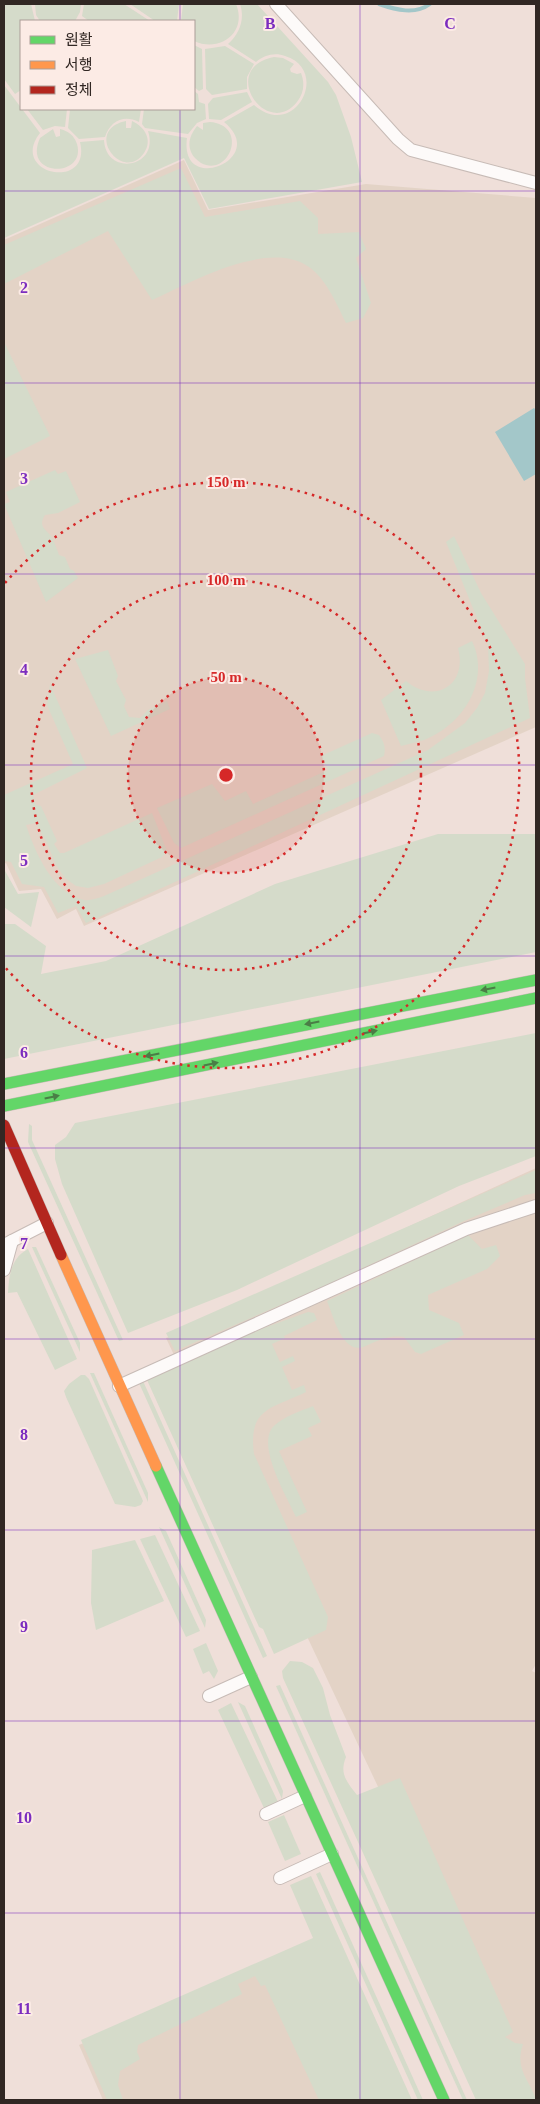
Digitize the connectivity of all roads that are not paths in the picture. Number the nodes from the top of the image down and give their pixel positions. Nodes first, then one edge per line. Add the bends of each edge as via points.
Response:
1 (276, 4) edge
2 (536, 183) edge
3 (536, 980) edge
4 (536, 998) edge
5 (4, 1084) edge
6 (4, 1106) edge
7 (4, 1126) edge
8 (536, 1206) edge
9 (47, 1223) junction
10 (8, 1243) edge
11 (4, 1270) edge
12 (119, 1386) junction
13 (251, 1677) junction
14 (209, 1696) dead end
15 (305, 1796) junction
16 (266, 1814) dead end
17 (332, 1854) junction
18 (280, 1878) dead end
19 (444, 2100) edge

1 - 2 street via 411,150
3 -> 5 main road
6 -> 4 main road
7 - 9 main road
8 - 12 street via 466,1229
9 - 10 street
9 - 12 main road
10 - 11 street
12 - 13 main road
13 - 14 street
13 - 15 main road
15 - 16 street
15 - 17 main road
17 - 18 street
17 - 19 main road

